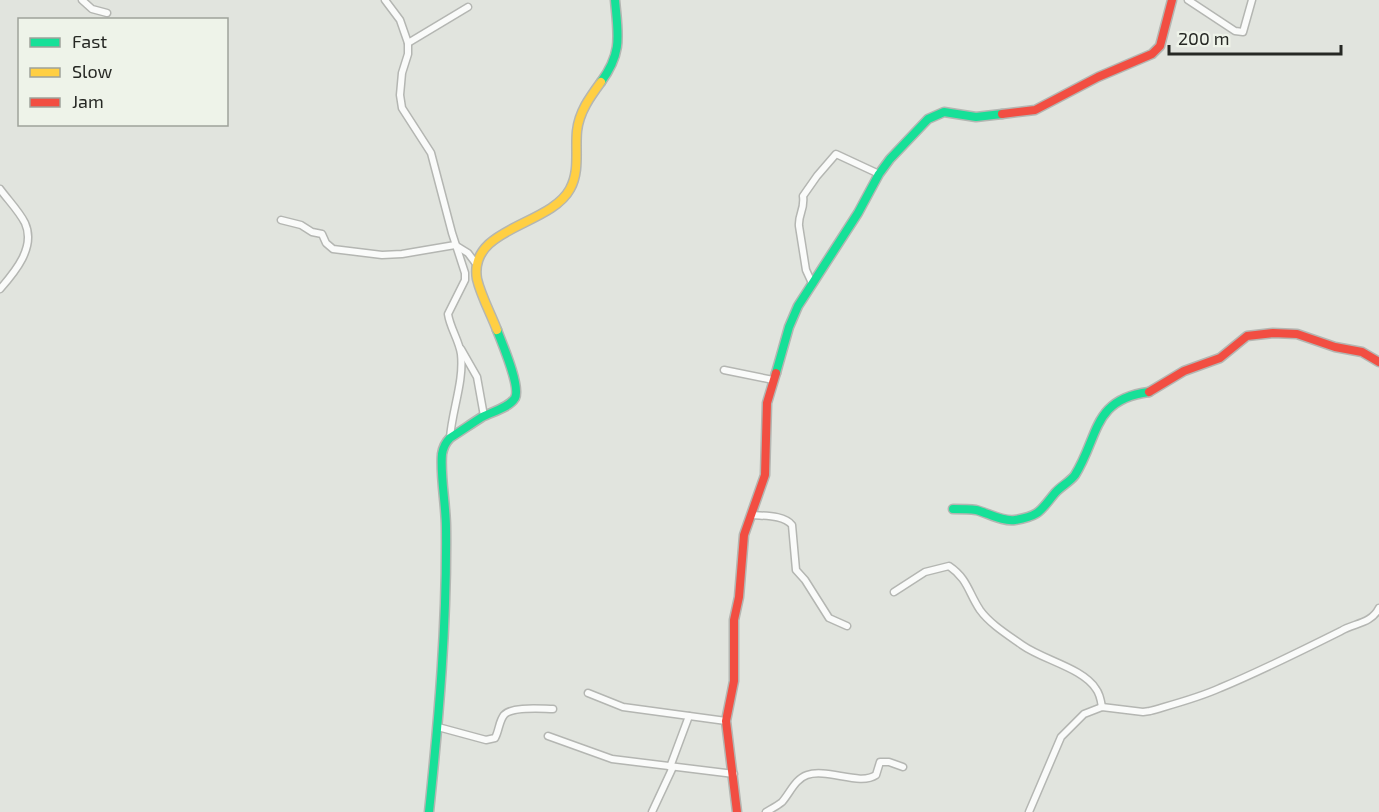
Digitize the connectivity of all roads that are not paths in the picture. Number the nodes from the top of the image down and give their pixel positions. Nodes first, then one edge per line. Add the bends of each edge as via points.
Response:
1 (82, 0) edge
2 (385, 0) edge
3 (615, 0) edge
4 (1172, 0) edge
5 (1188, 0) edge
6 (1252, 0) edge
7 (468, 7) dead end
8 (107, 14) dead end
9 (408, 43) junction
10 (879, 174) junction
11 (0, 189) edge
12 (281, 220) dead end
13 (455, 245) junction
14 (477, 265) junction
15 (812, 283) junction
16 (0, 289) edge
17 (460, 347) junction
18 (1379, 362) edge
19 (724, 370) dead end
20 (773, 381) junction
21 (484, 416) junction
22 (450, 438) junction
23 (953, 509) dead end
24 (753, 515) junction
25 (894, 592) dead end
26 (1379, 608) edge
27 (847, 626) dead end
28 (588, 693) dead end
29 (1102, 707) junction
30 (553, 708) dead end
31 (689, 716) junction
32 (726, 721) junction
33 (438, 727) junction
34 (548, 736) dead end
35 (671, 767) junction
36 (903, 767) dead end
37 (734, 774) junction
38 (429, 812) edge
39 (652, 812) edge
40 (737, 812) edge
41 (766, 812) edge
42 (1029, 812) edge

1 - 8 street
2 - 9 street via 400,20
3 - 14 street via 617,51 611,68 579,119 572,187 548,213 489,243
4 - 10 street via 1164,35 1150,55 1119,66 1035,110 975,117 937,114 928,118
5 - 6 street via 1235,31 1243,32
7 - 9 street
9 - 13 street via 400,88 402,108 431,153
10 - 15 street
10 - 15 street via 836,153 803,196 805,204 799,226
11 - 16 street via 20,215 28,236 25,254
12 - 13 street via 322,234 330,247 342,251 402,254
13 - 14 street
13 - 17 street via 465,276 448,318
14 - 21 street via 480,287 516,393 509,404
15 - 20 street via 789,327
17 - 21 street via 477,377
17 - 22 street via 461,367
18 - 23 street via 1362,352 1297,334 1247,336 1220,358 1184,371 1152,392 1135,394 1111,406 1094,429 1073,478 1061,486 1037,515 1012,521 975,510
19 - 20 street
20 - 24 street via 765,421 765,475
21 - 22 street
22 - 33 street via 442,453 448,574
24 - 27 street via 789,521 796,570 829,618
24 - 32 street via 744,535 734,620 734,681
25 - 29 street via 925,572 949,566 963,577 979,609 991,622 1023,646 1085,678 1097,690
26 - 29 street via 1367,621 1209,693 1143,712
28 - 31 street via 624,707
29 - 42 street via 1084,714 1061,737
30 - 33 street via 508,712 495,738 486,740
31 - 32 street
31 - 35 street
32 - 37 street
33 - 38 street
34 - 35 street via 612,759
35 - 37 street
35 - 39 street
36 - 41 street via 880,762 872,778 810,774 796,783 780,804
37 - 40 street

